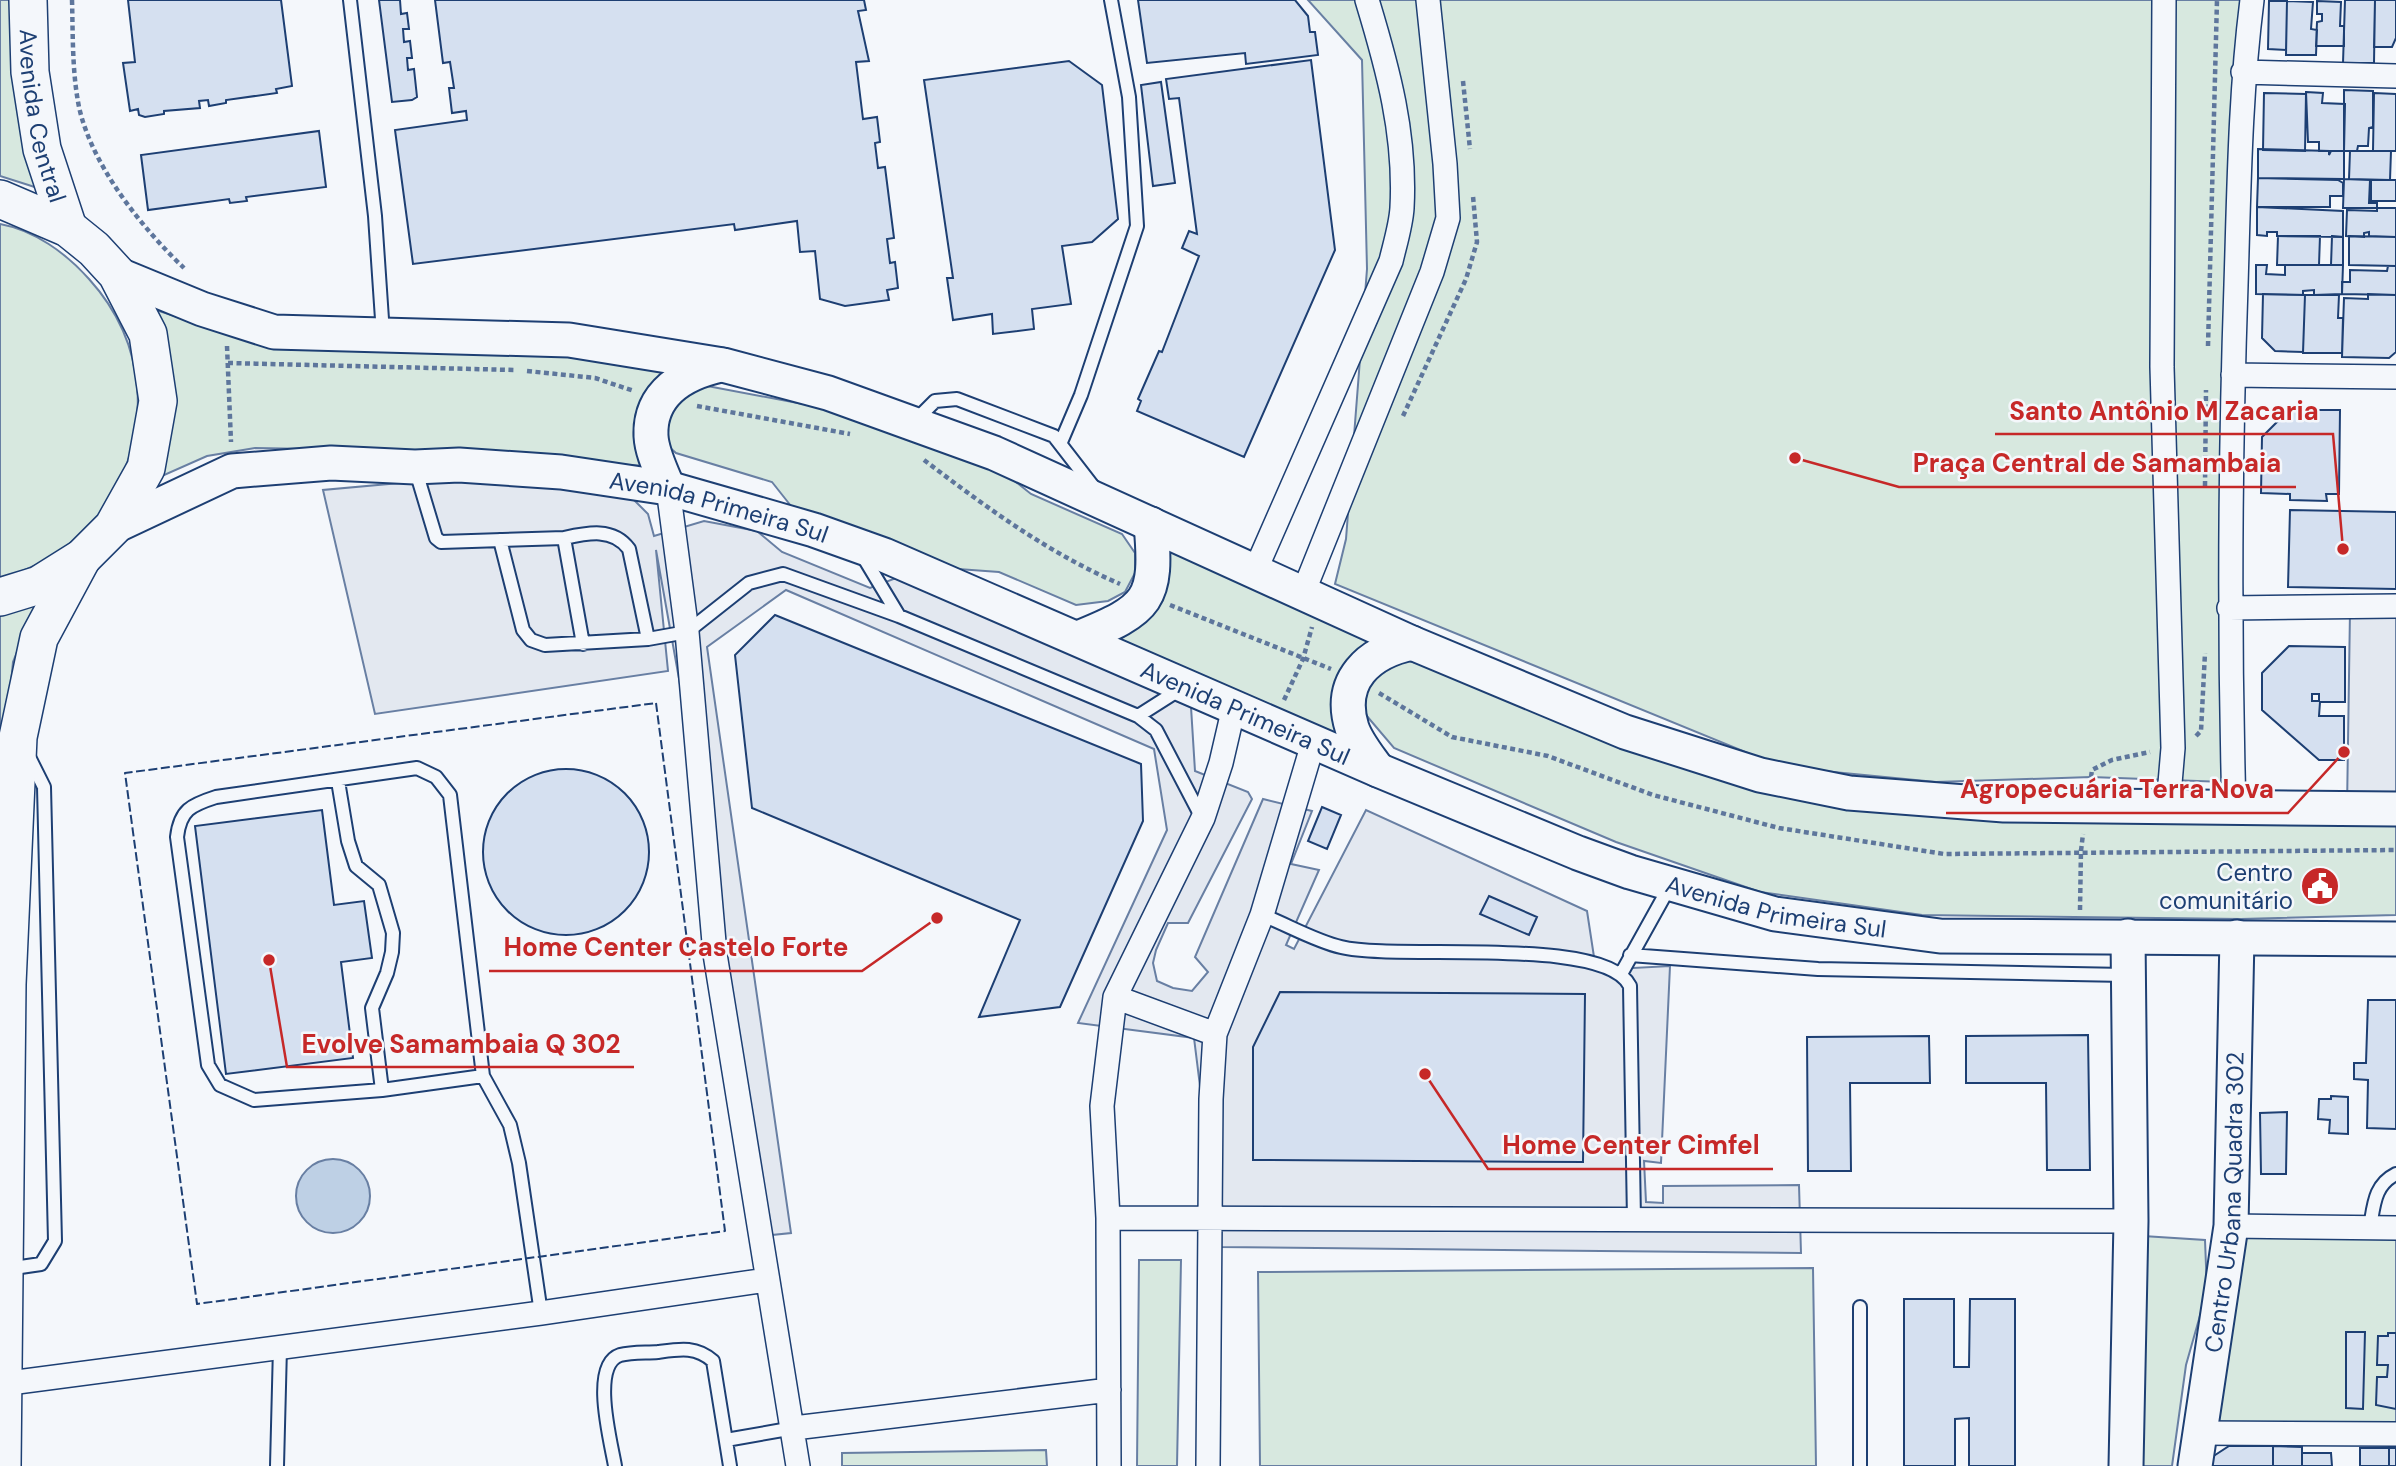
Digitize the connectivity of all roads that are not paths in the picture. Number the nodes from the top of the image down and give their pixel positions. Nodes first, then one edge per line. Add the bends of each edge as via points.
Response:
1 (28, 0) edge
2 (350, 0) edge
3 (1111, 0) edge
4 (1367, 0) edge
5 (1428, 0) edge
6 (2164, 0) edge
7 (2252, 0) edge
8 (2243, 72) junction
9 (2396, 76) edge
10 (0, 199) edge
11 (68, 228) junction
12 (117, 274) junction
13 (383, 337) junction
14 (723, 365) junction
15 (2233, 375) junction
16 (2396, 377) edge
17 (913, 423) junction
18 (1060, 442) junction
19 (415, 467) junction
20 (668, 488) junction
21 (1105, 503) junction
22 (1151, 524) junction
23 (113, 527) junction
24 (564, 538) junction
25 (499, 540) junction
26 (856, 545) junction
27 (82, 558) junction
28 (1255, 571) junction
29 (1303, 593) junction
30 (0, 597) edge
31 (2396, 606) edge
32 (2229, 608) junction
33 (899, 616) junction
34 (687, 632) junction
35 (1078, 638) junction
36 (648, 639) junction
37 (1412, 643) junction
38 (583, 644) junction
39 (1187, 685) junction
40 (1234, 707) junction
41 (1138, 716) junction
42 (18, 737) junction
43 (1314, 740) junction
44 (1378, 770) junction
45 (338, 781) junction
46 (2168, 807) junction
47 (2234, 808) junction
48 (2396, 809) edge
49 (1203, 818) junction
50 (1671, 884) junction
51 (1262, 915) junction
52 (2129, 936) junction
53 (2237, 937) junction
54 (2396, 939) edge
55 (1630, 955) junction
56 (1621, 974) junction
57 (2129, 975) junction
58 (1115, 996) junction
59 (1215, 1034) junction
60 (483, 1076) junction
61 (382, 1090) junction
62 (2396, 1174) edge
63 (1108, 1218) junction
64 (1209, 1219) junction
65 (1634, 1220) junction
66 (2131, 1221) junction
67 (2231, 1226) junction
68 (2370, 1227) junction
69 (2396, 1228) edge
70 (4, 1269) junction
71 (765, 1280) junction
72 (1860, 1307) dead end
73 (541, 1313) junction
74 (280, 1347) junction
75 (2, 1384) junction
76 (1109, 1390) junction
77 (793, 1428) junction
78 (2197, 1433) junction
79 (2396, 1434) edge
80 (726, 1440) junction
81 (2, 1466) edge
82 (277, 1466) edge
83 (615, 1466) edge
84 (730, 1466) edge
85 (798, 1466) edge
86 (1109, 1466) edge
87 (1208, 1466) edge
88 (1860, 1466) edge
89 (2126, 1466) edge
90 (2194, 1466) edge

1 - 11 main road, Avenida Central via 30,72 42,149
2 - 13 lane via 376,216
3 - 18 lane via 1129,97 1136,226 1081,395
4 - 28 street via 1396,102 1402,210 1391,261
5 - 29 street via 1448,218 1432,272
6 - 46 street via 2162,367 2173,748
7 - 8 street
8 - 9 street
8 - 15 street
10 - 11 main road
11 - 12 main road
12 - 13 main road via 274,332
12 - 23 main road via 148,334 158,401 146,468
13 - 14 main road via 569,340
14 - 17 main road via 828,393
14 - 20 main road via 692,372 674,384 654,416 651,436
15 - 16 street
15 - 32 street
17 - 18 lane via 935,401 957,399 1046,432
17 - 21 main road
18 - 21 lane
19 - 20 main road, Avenida Primeira Sul via 459,465 561,472
19 - 23 main road, Avenida Primeira Sul via 331,463 232,471
19 - 25 lane via 436,538 442,542
20 - 26 main road, Avenida Primeira Sul
20 - 34 street
21 - 22 main road
22 - 28 main road
22 - 35 main road via 1154,563 1148,596 1130,614
23 - 27 main road
24 - 25 lane
24 - 36 lane via 593,532 622,539 629,549
24 - 38 lane
25 - 38 lane via 523,630 531,640 545,645
26 - 33 lane
26 - 35 main road, Avenida Primeira Sul
27 - 30 main road via 39,585
27 - 42 main road via 39,638
28 - 29 main road
29 - 37 main road
31 - 32 street
32 - 47 street
33 - 34 lane via 783,574 749,583
33 - 41 lane
34 - 36 lane
34 - 71 street via 715,954
35 - 39 main road, Avenida Primeira Sul
36 - 38 lane
37 - 44 main road via 1367,661 1349,697 1353,730
37 - 46 main road via 1625,732 1760,775 1896,798 2004,806
39 - 40 main road, Avenida Primeira Sul
39 - 41 lane
40 - 43 main road, Avenida Primeira Sul
40 - 49 street
41 - 49 lane via 1157,730
42 - 70 main road via 7,984
42 - 70 lane via 44,787 55,1241 41,1264
43 - 44 main road, Avenida Primeira Sul
43 - 51 street
44 - 50 main road, Avenida Primeira Sul via 1578,853
45 - 60 lane via 417,768 436,777 450,795
45 - 61 lane via 356,866 379,885 393,933 393,952 372,1007
45 - 61 lane via 216,797 189,806 179,820 177,837 206,1051 220,1085 254,1100
46 - 47 main road
47 - 48 main road
49 - 58 street
50 - 52 main road, Avenida Primeira Sul via 1775,914 1873,929 1940,936
50 - 55 lane
51 - 56 lane via 1342,948 1539,954 1602,964
51 - 59 street
52 - 53 main road, Avenida Primeira Sul
52 - 57 main road
53 - 54 main road, Avenida Primeira Sul
53 - 67 main road, Centro Urbana Quadra 302
55 - 56 lane
55 - 57 lane via 1818,970
56 - 65 lane via 1630,986
57 - 66 main road
58 - 59 street
58 - 63 street via 1102,1106
59 - 64 street
60 - 61 lane
60 - 73 lane via 510,1125
62 - 68 lane via 2381,1184
63 - 64 street
63 - 76 street
64 - 65 street
64 - 87 street
65 - 66 street
66 - 89 main road
67 - 68 street
67 - 78 main road, Centro Urbana Quadra 302
68 - 69 street
70 - 75 main road
71 - 73 street
71 - 77 street
72 - 88 lane
73 - 74 street
74 - 75 street
74 - 82 lane
75 - 81 main road
76 - 77 street
76 - 86 street
77 - 80 lane
77 - 85 street
78 - 79 street
78 - 90 main road, Centro Urbana Quadra 302
80 - 83 lane via 713,1362 702,1352 687,1349 619,1355 610,1362 603,1382
80 - 84 lane

